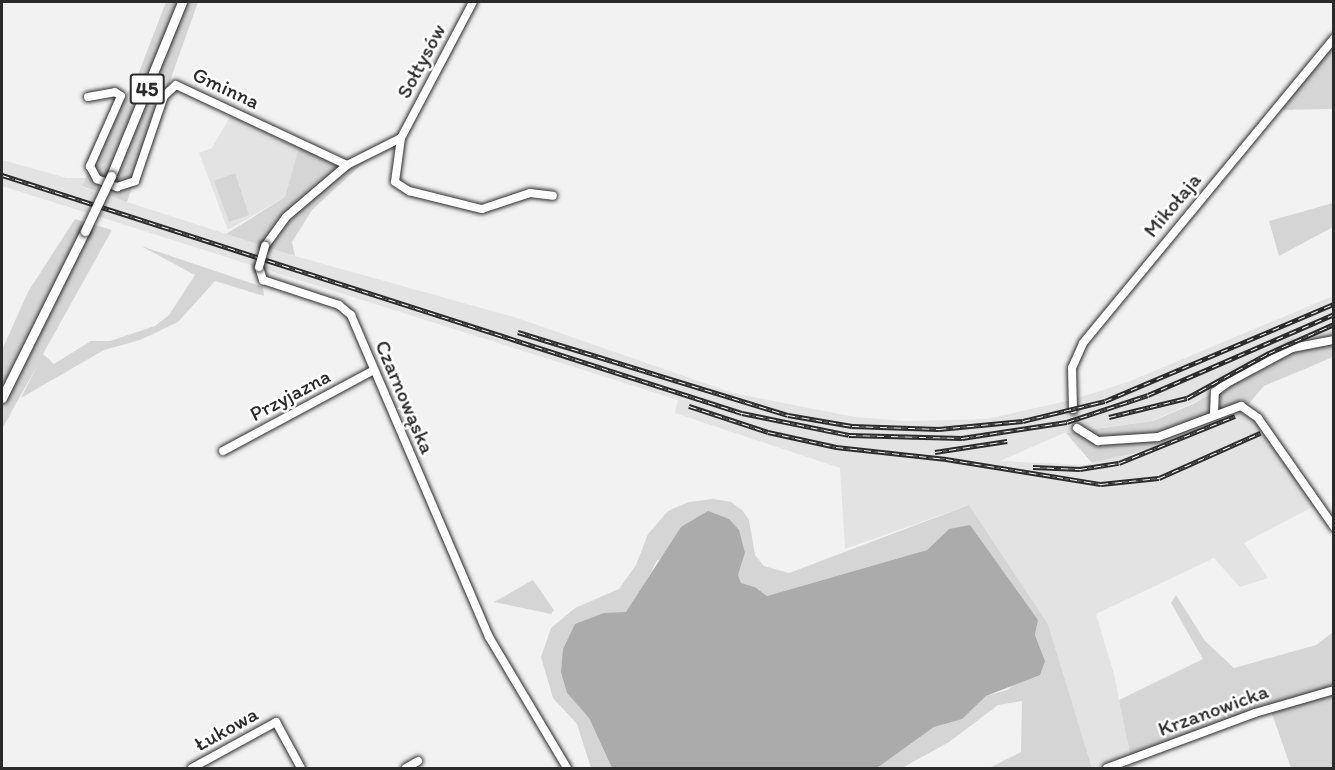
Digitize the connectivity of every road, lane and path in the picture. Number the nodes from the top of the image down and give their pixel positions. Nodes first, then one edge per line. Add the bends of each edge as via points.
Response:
1 (182, 2) edge
2 (473, 2) edge
3 (1334, 38) edge
4 (88, 97) dead end
5 (401, 138) junction
6 (347, 165) junction
7 (553, 196) dead end
8 (1334, 340) edge
9 (374, 370) junction
10 (2, 398) edge
11 (1073, 409) tunnel mouth
12 (1214, 415) junction
13 (1077, 428) dead end
14 (223, 451) dead end
15 (1334, 527) edge
16 (1334, 690) edge
17 (418, 761) dead end
18 (192, 768) edge
19 (301, 768) edge
20 (405, 768) edge
21 (567, 768) edge
22 (1107, 768) edge

1 - 10 main road, 45, bridge via 111,176
2 - 5 street, Sołtysów
3 - 11 street, Mikołaja via 1083,343 1072,368
4 - 6 street, Gminna via 115,92 121,96 90,165 97,179 117,187 135,181 164,96 176,85
5 - 6 street, Czarnowąska
5 - 7 street, Sołtysów via 394,182 409,191 482,209 530,193
6 - 9 street, Czarnowąska, bridge via 286,217 265,246 259,267 263,280 345,308
8 - 12 street via 1293,348 1227,383 1215,392
9 - 14 street, Przyjazna
9 - 21 street, Czarnowąska via 489,637
12 - 13 street via 1158,437 1098,441
12 - 15 street via 1236,406 1254,414
16 - 22 street, Krzanowicka via 1263,710
17 - 20 street
18 - 19 street, Łukowa via 276,722

